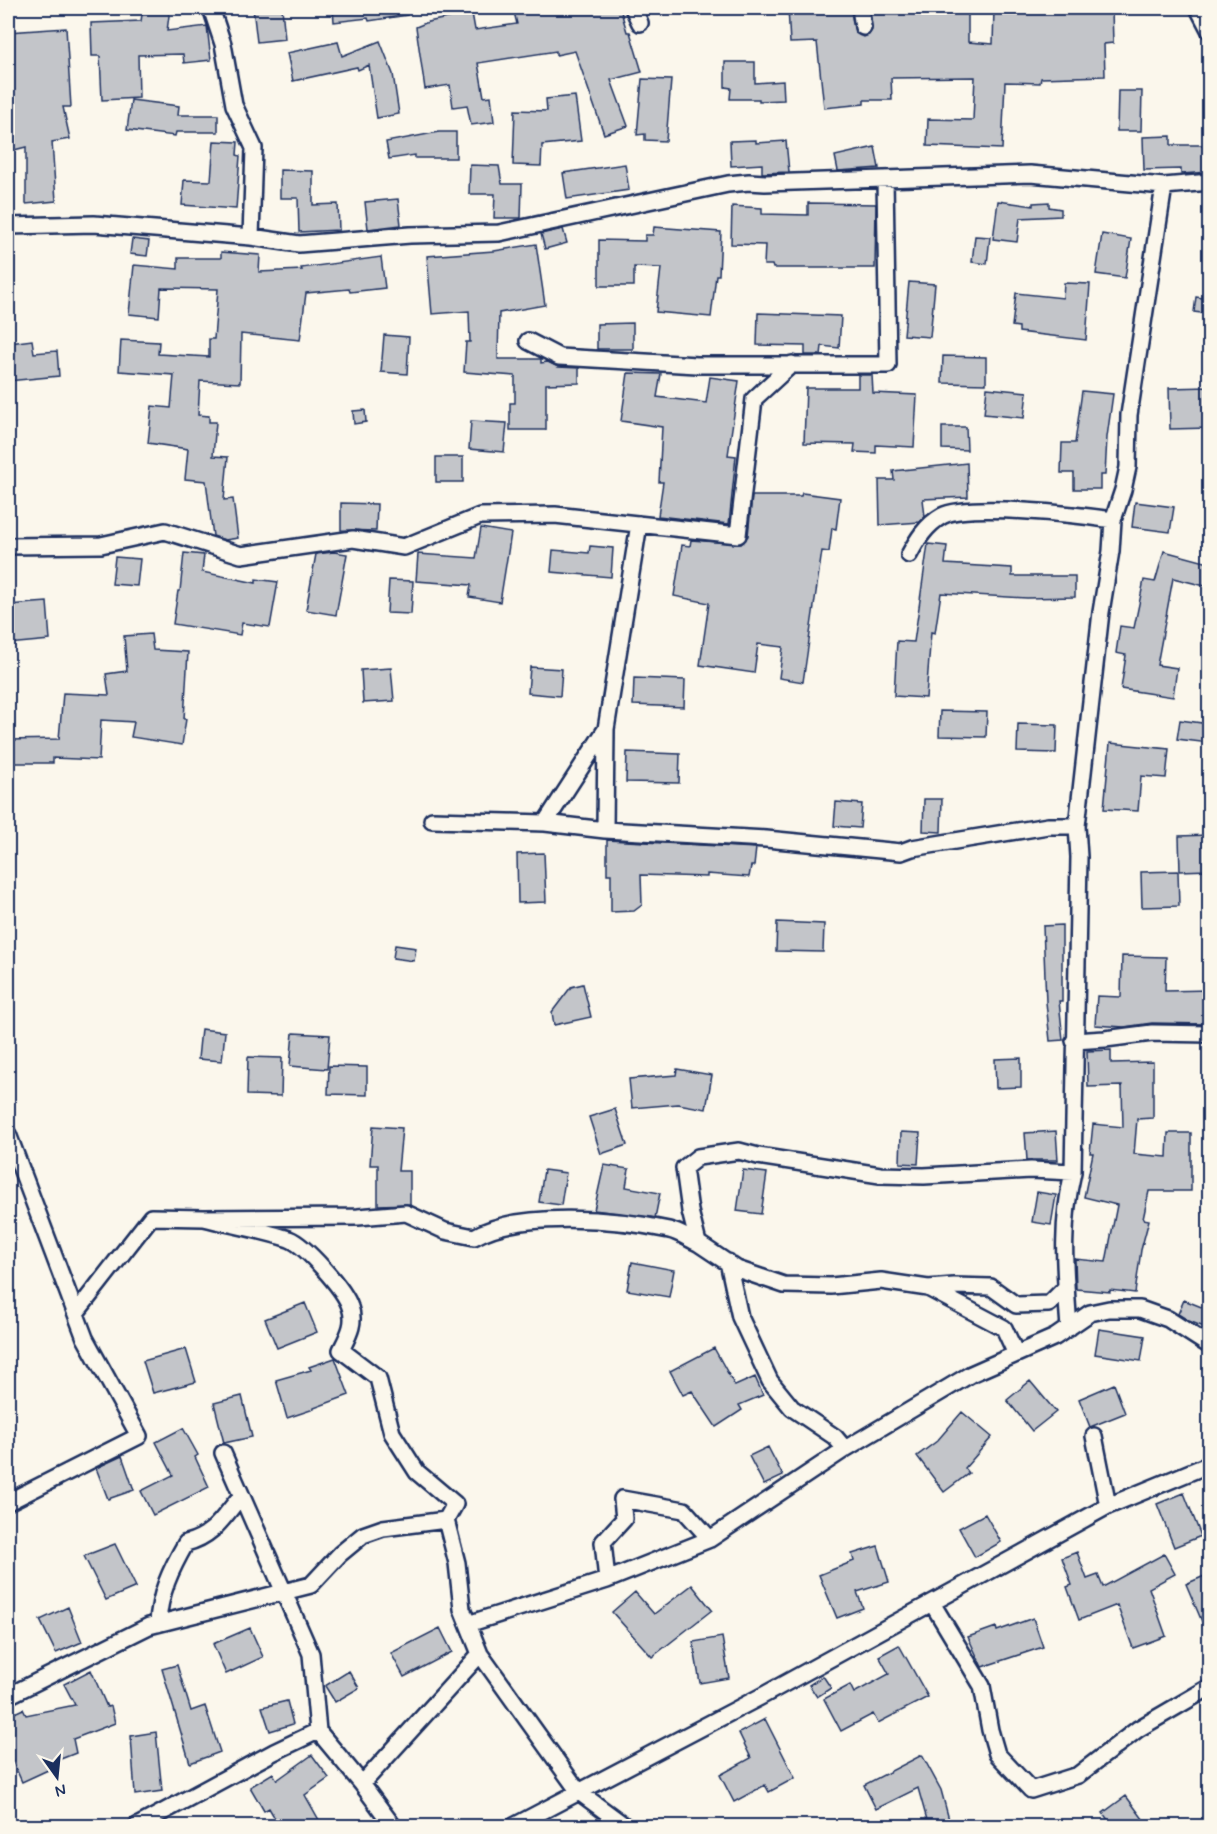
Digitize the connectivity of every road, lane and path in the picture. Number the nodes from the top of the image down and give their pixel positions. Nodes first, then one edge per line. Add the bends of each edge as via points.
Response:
1 (211, 8) edge
2 (633, 8) edge
3 (860, 8) edge
4 (1198, 8) edge
5 (640, 23) dead end
6 (862, 27) dead end
7 (1209, 31) edge
8 (885, 179) junction
9 (1209, 182) edge
10 (1164, 186) junction
11 (8, 226) edge
12 (251, 237) junction
13 (528, 341) dead end
14 (792, 364) junction
15 (1113, 520) junction
16 (639, 524) junction
17 (8, 546) edge
18 (909, 555) dead end
19 (606, 729) junction
20 (432, 820) dead end
21 (545, 823) junction
22 (1077, 826) junction
23 (605, 830) junction
24 (1209, 1034) edge
25 (1074, 1041) junction
26 (8, 1134) edge
27 (1073, 1172) junction
28 (204, 1218) junction
29 (698, 1243) junction
30 (728, 1262) junction
31 (1066, 1287) junction
32 (928, 1288) junction
33 (76, 1313) junction
34 (1069, 1328) junction
35 (1209, 1346) edge
36 (1016, 1354) junction
37 (1094, 1436) dead end
38 (845, 1449) junction
39 (222, 1453) dead end
40 (1209, 1464) edge
41 (241, 1496) junction
42 (8, 1502) edge
43 (1108, 1506) junction
44 (446, 1520) junction
45 (710, 1539) junction
46 (607, 1580) junction
47 (283, 1592) junction
48 (932, 1603) junction
49 (158, 1624) junction
50 (468, 1624) junction
51 (480, 1654) junction
52 (1209, 1687) edge
53 (8, 1696) edge
54 (318, 1731) junction
55 (362, 1784) junction
56 (579, 1792) junction
57 (137, 1827) edge
58 (393, 1827) edge
59 (514, 1827) edge
60 (625, 1827) edge

1 - 12 street via 223,44 234,105 254,148
2 - 5 street
3 - 6 street
4 - 7 street
8 - 10 street via 1030,174
8 - 12 street via 728,184 499,233 299,244
8 - 14 street via 888,365
9 - 10 street
10 - 15 street via 1129,415 1128,467
11 - 12 street via 94,224
13 - 14 street via 559,357 697,365
14 - 16 street via 754,399 738,535
15 - 18 street via 1083,515 954,512 941,516 925,529
15 - 22 street
16 - 17 street via 555,515 480,516 405,547 353,538 241,555 165,531 101,545
16 - 19 street
19 - 21 street
19 - 23 street
20 - 21 street
21 - 23 street
22 - 23 street via 1048,826 901,852
22 - 25 street
24 - 25 street via 1152,1033
25 - 27 street
26 - 33 street
27 - 29 street via 880,1175 739,1151 698,1156 684,1168
27 - 31 street via 1065,1215
28 - 29 street via 406,1213 445,1231 474,1237 485,1230 523,1221 576,1220 671,1230
28 - 33 street via 150,1217
28 - 44 street via 292,1240 338,1286 351,1307 352,1328 341,1350 378,1378 392,1433 417,1472 455,1504
29 - 30 street
30 - 32 street via 737,1269 784,1285 881,1281
30 - 38 street via 740,1317 770,1381 792,1408 835,1437
31 - 32 street via 1049,1304 1030,1306 1016,1305 991,1287
31 - 34 street
32 - 36 street via 1004,1328
33 - 42 street via 85,1338 140,1436
34 - 35 street via 1090,1313 1140,1310 1168,1318
34 - 36 street
36 - 38 street via 971,1374
37 - 43 street
38 - 45 street
39 - 41 street
40 - 43 street
41 - 47 street
41 - 49 street via 217,1526 186,1543 168,1574 158,1605
43 - 48 street
44 - 47 street via 383,1527 363,1535 311,1585
44 - 50 street
45 - 46 street
45 - 46 street via 684,1510 622,1498 624,1520 603,1542
46 - 50 street
47 - 49 street
47 - 54 street via 311,1654
48 - 52 street via 982,1686 998,1754 1031,1790 1078,1774 1138,1729
48 - 56 street
49 - 53 street
50 - 51 street
51 - 55 street
51 - 56 street
54 - 55 street
54 - 57 street
55 - 58 street
56 - 59 street
56 - 60 street

